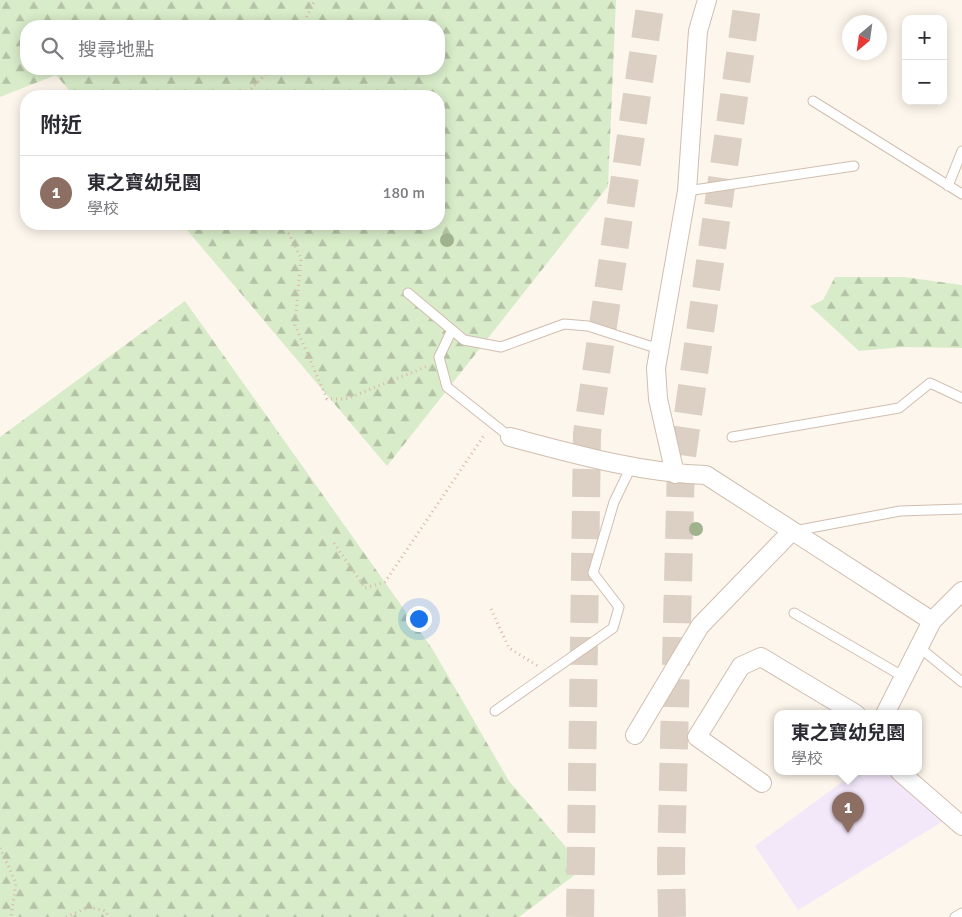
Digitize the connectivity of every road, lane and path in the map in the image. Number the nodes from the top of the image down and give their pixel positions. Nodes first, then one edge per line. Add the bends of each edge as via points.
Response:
1 (315, 0) edge
2 (706, 0) edge
3 (305, 20) edge
4 (265, 75) edge
5 (250, 90) edge
6 (813, 101) dead end
7 (962, 151) edge
8 (854, 166) dead end
9 (948, 186) junction
10 (687, 191) junction
11 (962, 194) edge
12 (287, 230) edge
13 (408, 293) dead end
14 (452, 330) junction
15 (659, 349) junction
16 (440, 361) junction
17 (962, 398) edge
18 (492, 422) junction
19 (510, 437) joint
20 (732, 437) dead end
21 (675, 474) junction
22 (962, 509) edge
23 (791, 532) junction
24 (334, 543) dead end
25 (962, 591) edge
26 (492, 609) dead end
27 (794, 613) dead end
28 (932, 621) junction
29 (920, 648) junction
30 (548, 673) junction
31 (904, 678) junction
32 (962, 682) edge
33 (849, 710) edge
34 (887, 710) edge
35 (495, 711) dead end
36 (634, 735) dead end
37 (903, 775) edge
38 (762, 783) dead end
39 (962, 826) edge
40 (0, 848) edge
41 (962, 913) edge
42 (11, 917) edge
43 (66, 917) edge
44 (108, 917) edge
45 (955, 917) edge

1 - 3 path
2 - 10 street via 698,31
4 - 5 path
6 - 9 lane
7 - 9 lane
8 - 10 lane
9 - 11 lane
10 - 15 street
12 - 16 path via 301,258 295,325 327,400 346,399
13 - 14 lane
14 - 15 lane via 464,340 501,347 564,324 588,326
14 - 16 lane
15 - 21 street via 656,368 658,399
16 - 18 lane via 446,387
17 - 20 lane via 930,383 899,408
18 - 19 lane
18 - 24 path via 385,582 365,588
19 - 21 street
21 - 23 street via 706,475
21 - 30 lane via 630,469 614,502 593,573 619,607 613,628
22 - 23 lane via 900,511
23 - 28 street
23 - 36 street via 700,626
25 - 28 street
26 - 30 path via 509,648
27 - 31 lane
28 - 29 street
29 - 31 street
29 - 32 lane
30 - 35 lane
31 - 34 street
33 - 38 street via 761,657 741,666 697,737
37 - 39 street
40 - 42 path via 16,883
41 - 45 lane
43 - 44 path via 89,907 106,911

